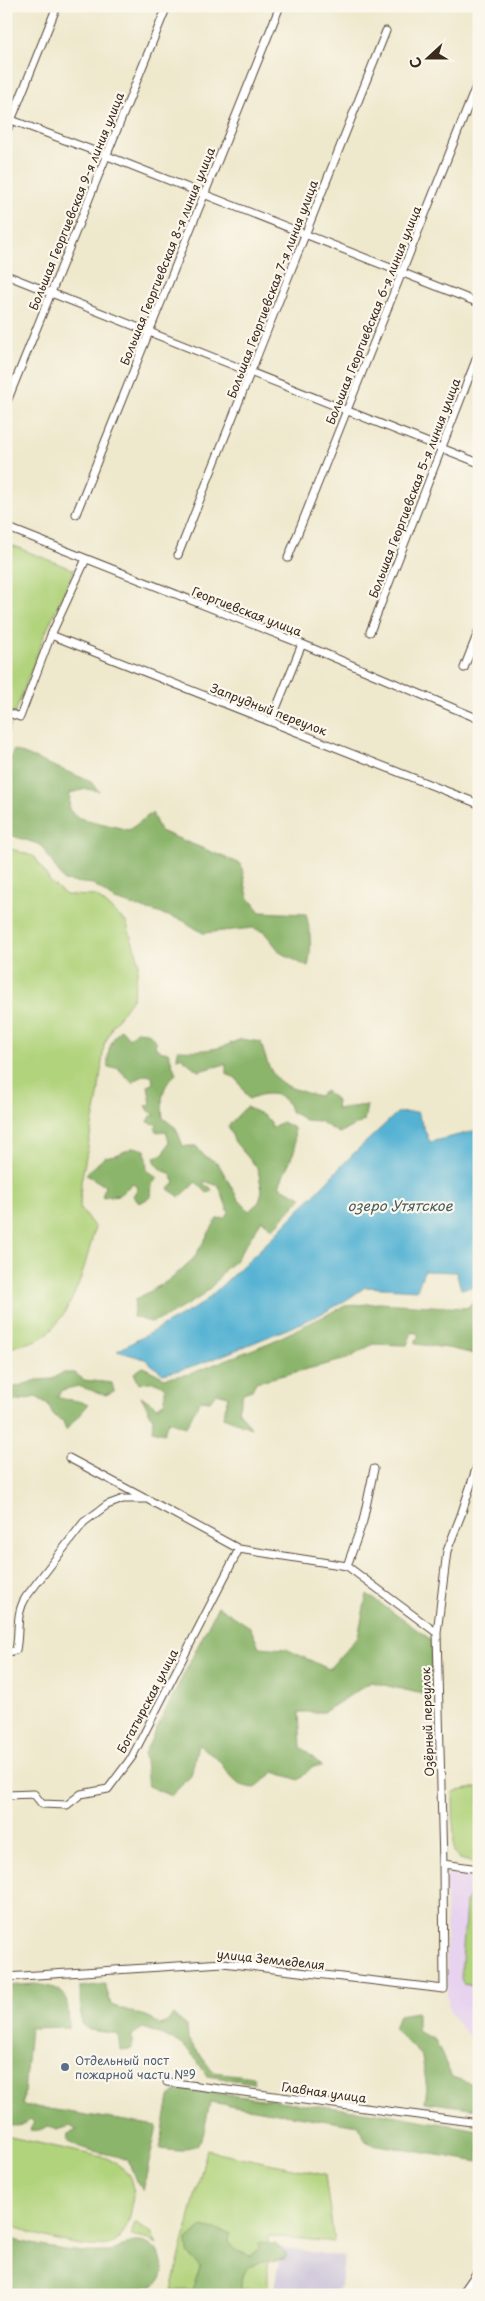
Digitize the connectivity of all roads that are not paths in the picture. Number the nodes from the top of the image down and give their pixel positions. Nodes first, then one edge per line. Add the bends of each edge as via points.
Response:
1 (56, 6) edge
2 (167, 6) edge
3 (280, 6) edge
4 (386, 31) dead end
5 (479, 80) edge
6 (9, 119) edge
7 (6, 133) edge
8 (105, 155) junction
9 (203, 194) junction
10 (305, 234) junction
11 (402, 273) junction
12 (6, 275) edge
13 (52, 293) junction
14 (479, 303) edge
15 (149, 332) junction
16 (479, 352) edge
17 (251, 372) junction
18 (6, 404) edge
19 (346, 411) junction
20 (442, 447) junction
21 (479, 463) edge
22 (76, 514) dead end
23 (6, 528) edge
24 (178, 555) dead end
25 (288, 558) dead end
26 (86, 559) junction
27 (479, 630) edge
28 (370, 632) dead end
29 (51, 635) junction
30 (302, 644) junction
31 (464, 668) dead end
32 (6, 712) edge
33 (479, 719) edge
34 (271, 721) junction
35 (479, 804) edge
36 (68, 1458) dead end
37 (479, 1460) edge
38 (374, 1469) dead end
39 (147, 1499) junction
40 (239, 1549) junction
41 (347, 1566) junction
42 (437, 1633) junction
43 (6, 1653) edge
44 (6, 1795) edge
45 (443, 1864) junction
46 (479, 1869) edge
47 (6, 1977) edge
48 (444, 1989) joint
49 (167, 2082) dead end
50 (479, 2123) edge
51 (479, 2272) edge
52 (463, 2295) edge

1 - 6 street
2 - 8 street, Большая Георгиевская 9-я линия улица
3 - 9 street, Большая Георгиевская 8-я линия улица
4 - 10 street, Большая Георгиевская 7-я линия улица
5 - 11 street, Большая Георгиевская 6-я линия улица
6 - 7 street
6 - 8 street
8 - 9 street
8 - 13 street, Большая Георгиевская 9-я линия улица
9 - 10 street
9 - 15 street, Большая Георгиевская 8-я линия улица
10 - 11 street
10 - 17 street, Большая Георгиевская 7-я линия улица
11 - 14 street
11 - 19 street, Большая Георгиевская 6-я линия улица
12 - 13 street
13 - 15 street
13 - 18 street, Большая Георгиевская 9-я линия улица
15 - 17 street
15 - 22 street, Большая Георгиевская 8-я линия улица
16 - 20 street, Большая Георгиевская 5-я линия улица
17 - 19 street
17 - 24 street, Большая Георгиевская 7-я линия улица
19 - 20 street
19 - 25 street, Большая Георгиевская 6-я линия улица
20 - 21 street
20 - 28 street, Большая Георгиевская 5-я линия улица
23 - 26 street, Георгиевская улица
26 - 29 street
26 - 30 street, Георгиевская улица
27 - 31 street
29 - 32 street via 20,717
29 - 34 street, Запрудный переулок
30 - 33 street, Георгиевская улица
30 - 34 street
34 - 35 street, Запрудный переулок
36 - 39 street
37 - 42 street, Озёрный переулок via 447,1551
38 - 41 street via 363,1520
39 - 40 street
39 - 43 street via 123,1499 107,1505 84,1522 19,1609 20,1633 16,1650
40 - 41 street
40 - 44 street, Богатырская улица via 132,1757 108,1789 81,1794 68,1805 42,1804 34,1794
41 - 42 street
42 - 45 street, Озёрный переулок
45 - 46 street
45 - 48 street, Озёрный переулок
47 - 48 street, улица Земледелия via 223,1963
49 - 50 street, Главная улица
51 - 52 street

